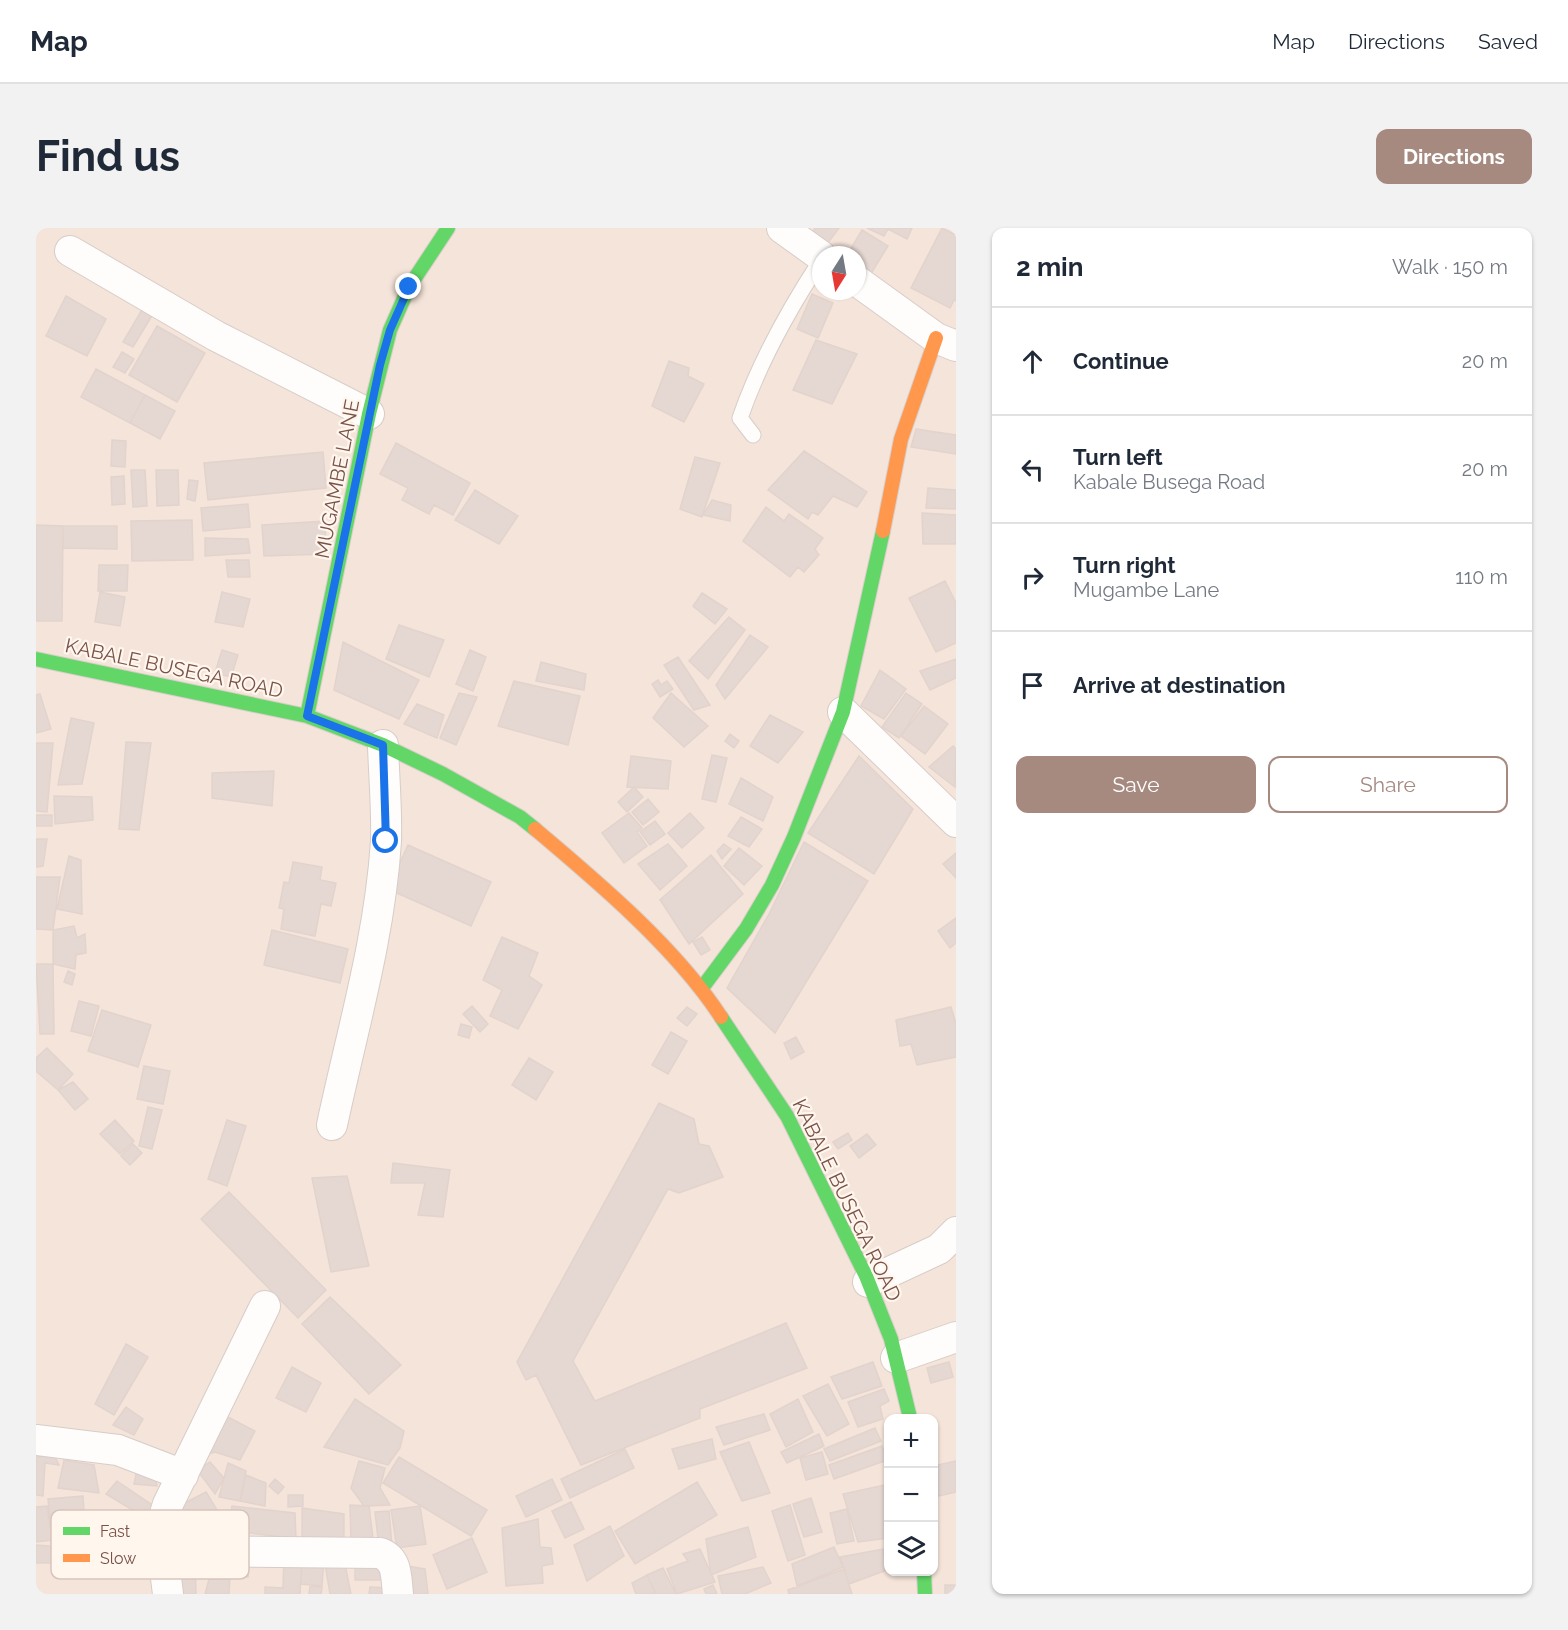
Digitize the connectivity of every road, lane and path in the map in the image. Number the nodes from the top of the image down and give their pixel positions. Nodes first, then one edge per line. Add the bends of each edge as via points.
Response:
1 (448, 228) edge
2 (782, 228) edge
3 (70, 251) dead end
4 (812, 251) edge
5 (812, 274) edge
6 (866, 287) edge
7 (946, 342) edge
8 (369, 414) junction
9 (753, 435) dead end
10 (36, 659) edge
11 (843, 712) junction
12 (307, 716) junction
13 (383, 745) junction
14 (956, 822) edge
15 (702, 988) junction
16 (332, 1125) dead end
17 (956, 1232) edge
18 (868, 1282) junction
19 (265, 1306) dead end
20 (956, 1337) edge
21 (896, 1358) junction
22 (909, 1414) edge
23 (36, 1440) edge
24 (183, 1475) junction
25 (166, 1510) edge
26 (249, 1552) edge
27 (924, 1576) edge
28 (166, 1579) edge
29 (168, 1594) edge
30 (398, 1594) edge
31 (925, 1594) edge

1 - 8 street, MUGAMBE LANE via 409,287 390,330
2 - 4 street
3 - 8 street via 216,336
5 - 9 lane via 774,343 740,418
6 - 7 street
7 - 11 street via 901,440
8 - 12 street, MUGAMBE LANE
10 - 12 street, KABALE BUSEGA ROAD
11 - 14 street
11 - 15 street via 772,885 746,929
12 - 13 street, KABALE BUSEGA ROAD
13 - 15 street, KABALE BUSEGA ROAD via 520,817 596,880
13 - 16 street via 386,841 378,902 367,978
15 - 18 street, KABALE BUSEGA ROAD via 787,1116
17 - 18 street via 939,1249
18 - 21 street, KABALE BUSEGA ROAD
19 - 24 street
20 - 21 street
21 - 22 street, KABALE BUSEGA ROAD
23 - 24 street via 118,1450
24 - 25 street
26 - 30 street via 380,1553 392,1559
27 - 31 street
28 - 29 street

